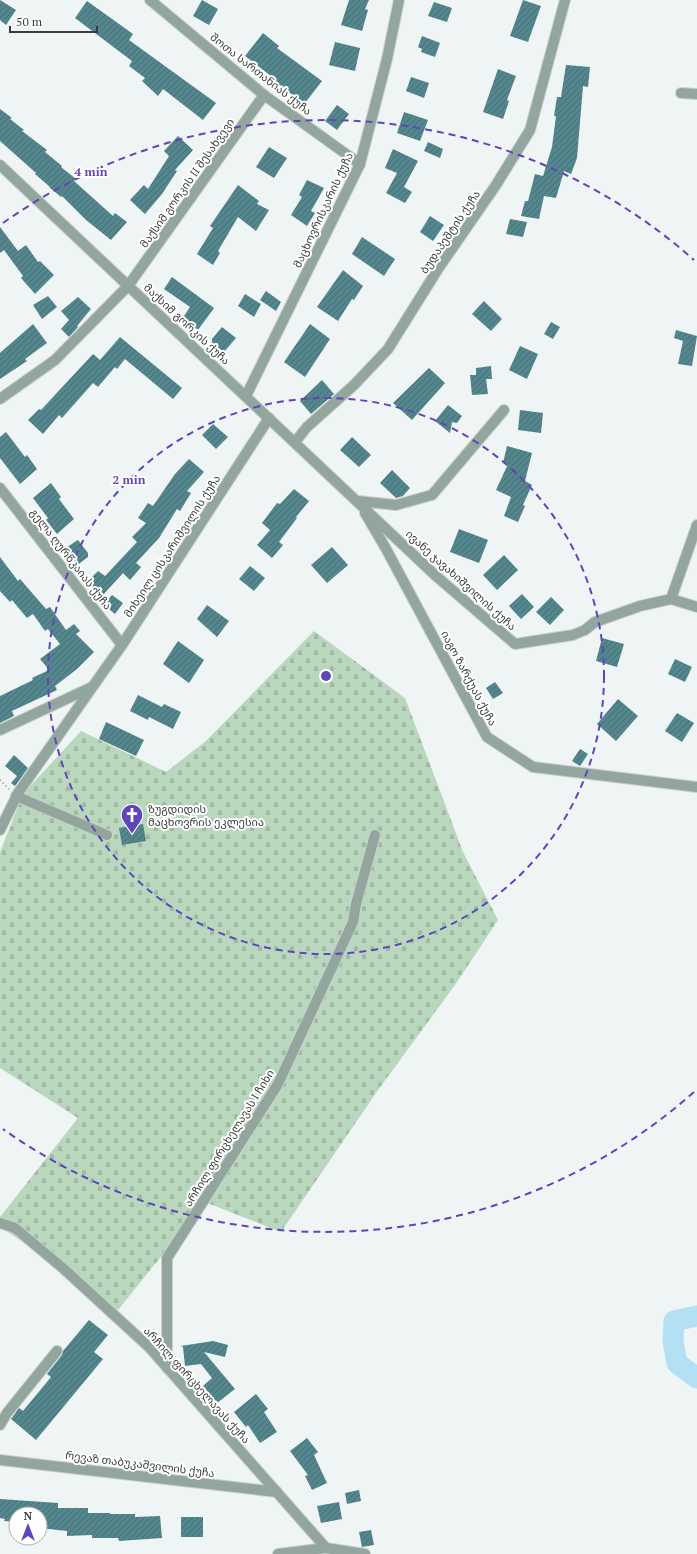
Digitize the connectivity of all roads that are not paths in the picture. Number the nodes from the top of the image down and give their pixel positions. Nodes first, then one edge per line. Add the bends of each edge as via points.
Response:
1 (150, 0) edge
2 (399, 0) edge
3 (565, 0) edge
4 (681, 93) dead end
5 (697, 94) edge
6 (264, 95) junction
7 (360, 164) junction
8 (0, 165) edge
9 (128, 286) junction
10 (246, 396) junction
11 (0, 399) edge
12 (504, 410) dead end
13 (269, 418) junction
14 (295, 442) junction
15 (0, 488) edge
16 (358, 501) junction
17 (697, 525) edge
18 (671, 599) junction
19 (697, 607) edge
20 (122, 645) junction
21 (94, 686) junction
22 (0, 730) edge
23 (697, 787) edge
24 (16, 796) junction
25 (0, 830) edge
26 (107, 835) dead end
27 (375, 835) dead end
28 (0, 1223) edge
29 (57, 1351) dead end
30 (166, 1368) junction
31 (0, 1425) edge
32 (0, 1460) edge
33 (276, 1492) junction
34 (326, 1548) junction
35 (278, 1554) edge
36 (365, 1554) edge

1 - 6 street, შოთა სართანიას ქუჩა
2 - 7 street, მაცხოვრისკარის ქუჩა
3 - 14 street, ბუდაპეშტის ქუჩა via 530,130 388,349 354,385 307,427
4 - 5 street
6 - 7 street, შოთა სართანიას ქუჩა
6 - 9 street, მაქსიმ გორკის II შესახვევი
7 - 10 street, მაცხოვრისკარის ქუჩა
8 - 9 street, მაქსიმ გორკის ქუჩა
9 - 10 street, მაქსიმ გორკის ქუჩა
9 - 11 street, მაქსიმ გორკის II შესახვევი via 55,360
10 - 13 street, მაქსიმ გორკის ქუჩა
12 - 16 street via 432,495 396,505
13 - 14 street, მაქსიმ გორკის ქუჩა
13 - 20 street, მიხეილ ცისკარიშვილის ქუჩა
14 - 16 street, მაქსიმ გორკის ქუჩა
15 - 20 street, გელა ღურწკაიას ქუჩა
16 - 18 street, ივანე ჯავახიშვილის ქუჩა via 436,576 515,644 573,635 586,630 595,622 640,606
16 - 23 street, იაგო ზარქუას ქუჩა via 487,738 533,767
17 - 18 street
18 - 19 street, ივანე ჯავახიშვილის ქუჩა
20 - 21 street, მიხეილ ცისკარიშვილის ქუჩა
21 - 22 street
21 - 24 street, მიხეილ ცისკარიშვილის ქუჩა
24 - 25 street, მიხეილ ცისკარიშვილის ქუჩა
24 - 26 street
27 - 30 street, არჩილ ფირცხელავას I ჩიხი via 353,922 278,1084 167,1258
28 - 30 street, არჩილ ფირცხელავას ქუჩა via 14,1228 64,1269 148,1347
29 - 31 street via 6,1413
30 - 33 street, არჩილ ფირცხელავას ქუჩა
32 - 33 street, რევაზ თაბუკაშვილის ქუჩა
33 - 34 street, არჩილ ფირცხელავას ქუჩა
34 - 35 street
34 - 36 street

